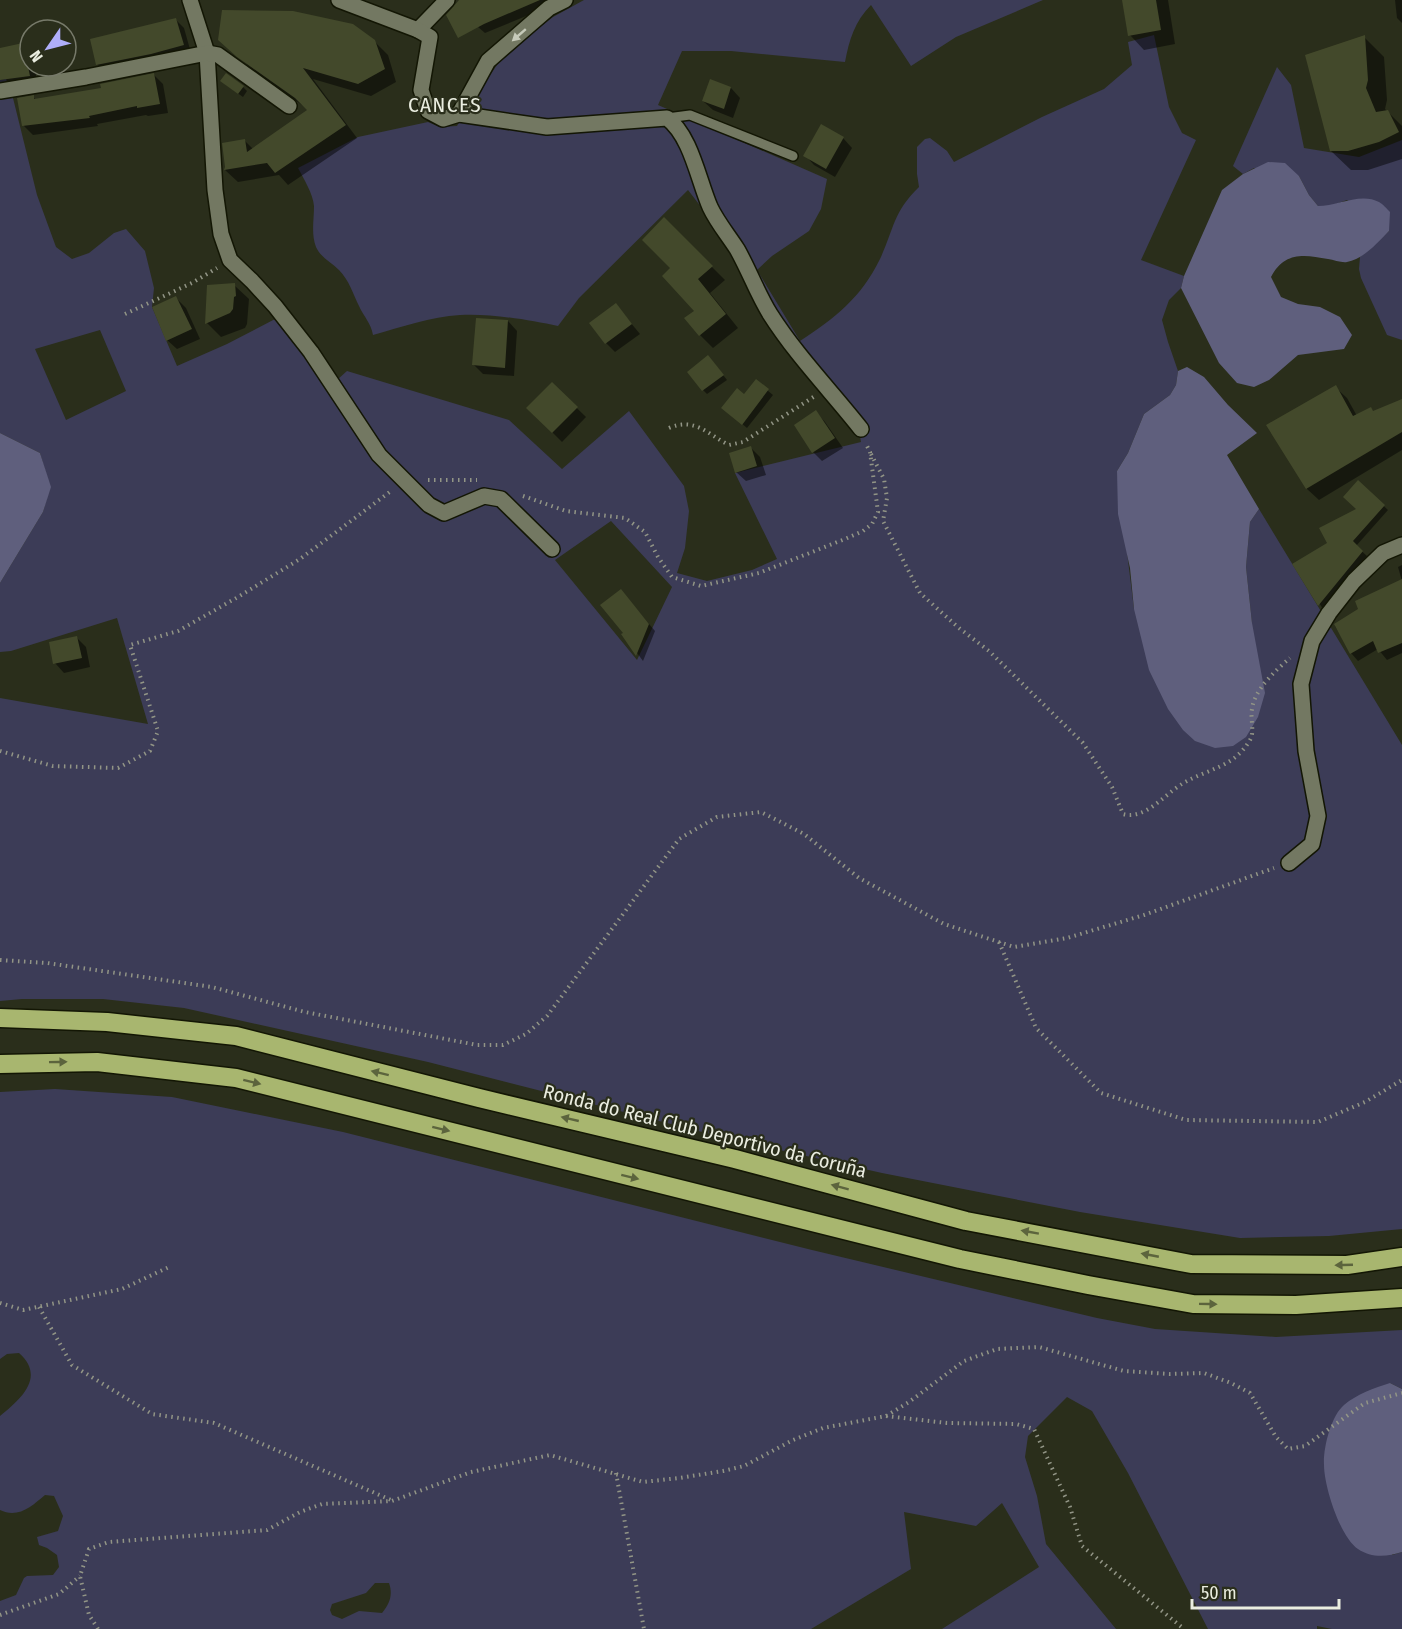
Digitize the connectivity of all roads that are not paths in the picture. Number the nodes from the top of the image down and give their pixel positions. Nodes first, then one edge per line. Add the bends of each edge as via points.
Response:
1 (190, 0) edge
2 (339, 0) edge
3 (344, 0) edge
4 (447, 0) edge
5 (565, 0) edge
6 (418, 30) junction
7 (207, 53) junction
8 (0, 91) edge
9 (289, 106) dead end
10 (459, 114) junction
11 (667, 117) junction
12 (793, 156) dead end
13 (861, 429) road end
14 (1402, 545) edge
15 (552, 549) dead end
16 (1289, 863) road end
17 (0, 1018) edge
18 (0, 1064) edge
19 (1402, 1257) edge
20 (1402, 1298) edge

1 - 7 street
2 - 3 street
3 - 6 street
4 - 6 street
5 -> 10 street via 549,8 488,62
6 - 10 street via 430,37 421,90 428,111 443,119
7 - 8 street
7 - 9 street via 218,55
7 - 15 street via 215,190 220,234 230,260 311,352 380,455 429,505 444,513 484,496 501,499
10 - 11 street via 547,127
11 - 12 lane via 690,115
11 - 13 street via 685,140 711,209 765,306
14 - 16 street via 1383,553 1354,581 1312,641 1301,684 1306,751 1318,816 1312,844
19 -> 17 highway, Ronda do Real Club Deportivo da Coruña via 1347,1265 1191,1264 966,1221 735,1159 236,1036 107,1022
18 -> 20 highway via 97,1062 236,1078 960,1259 1192,1304 1296,1305

